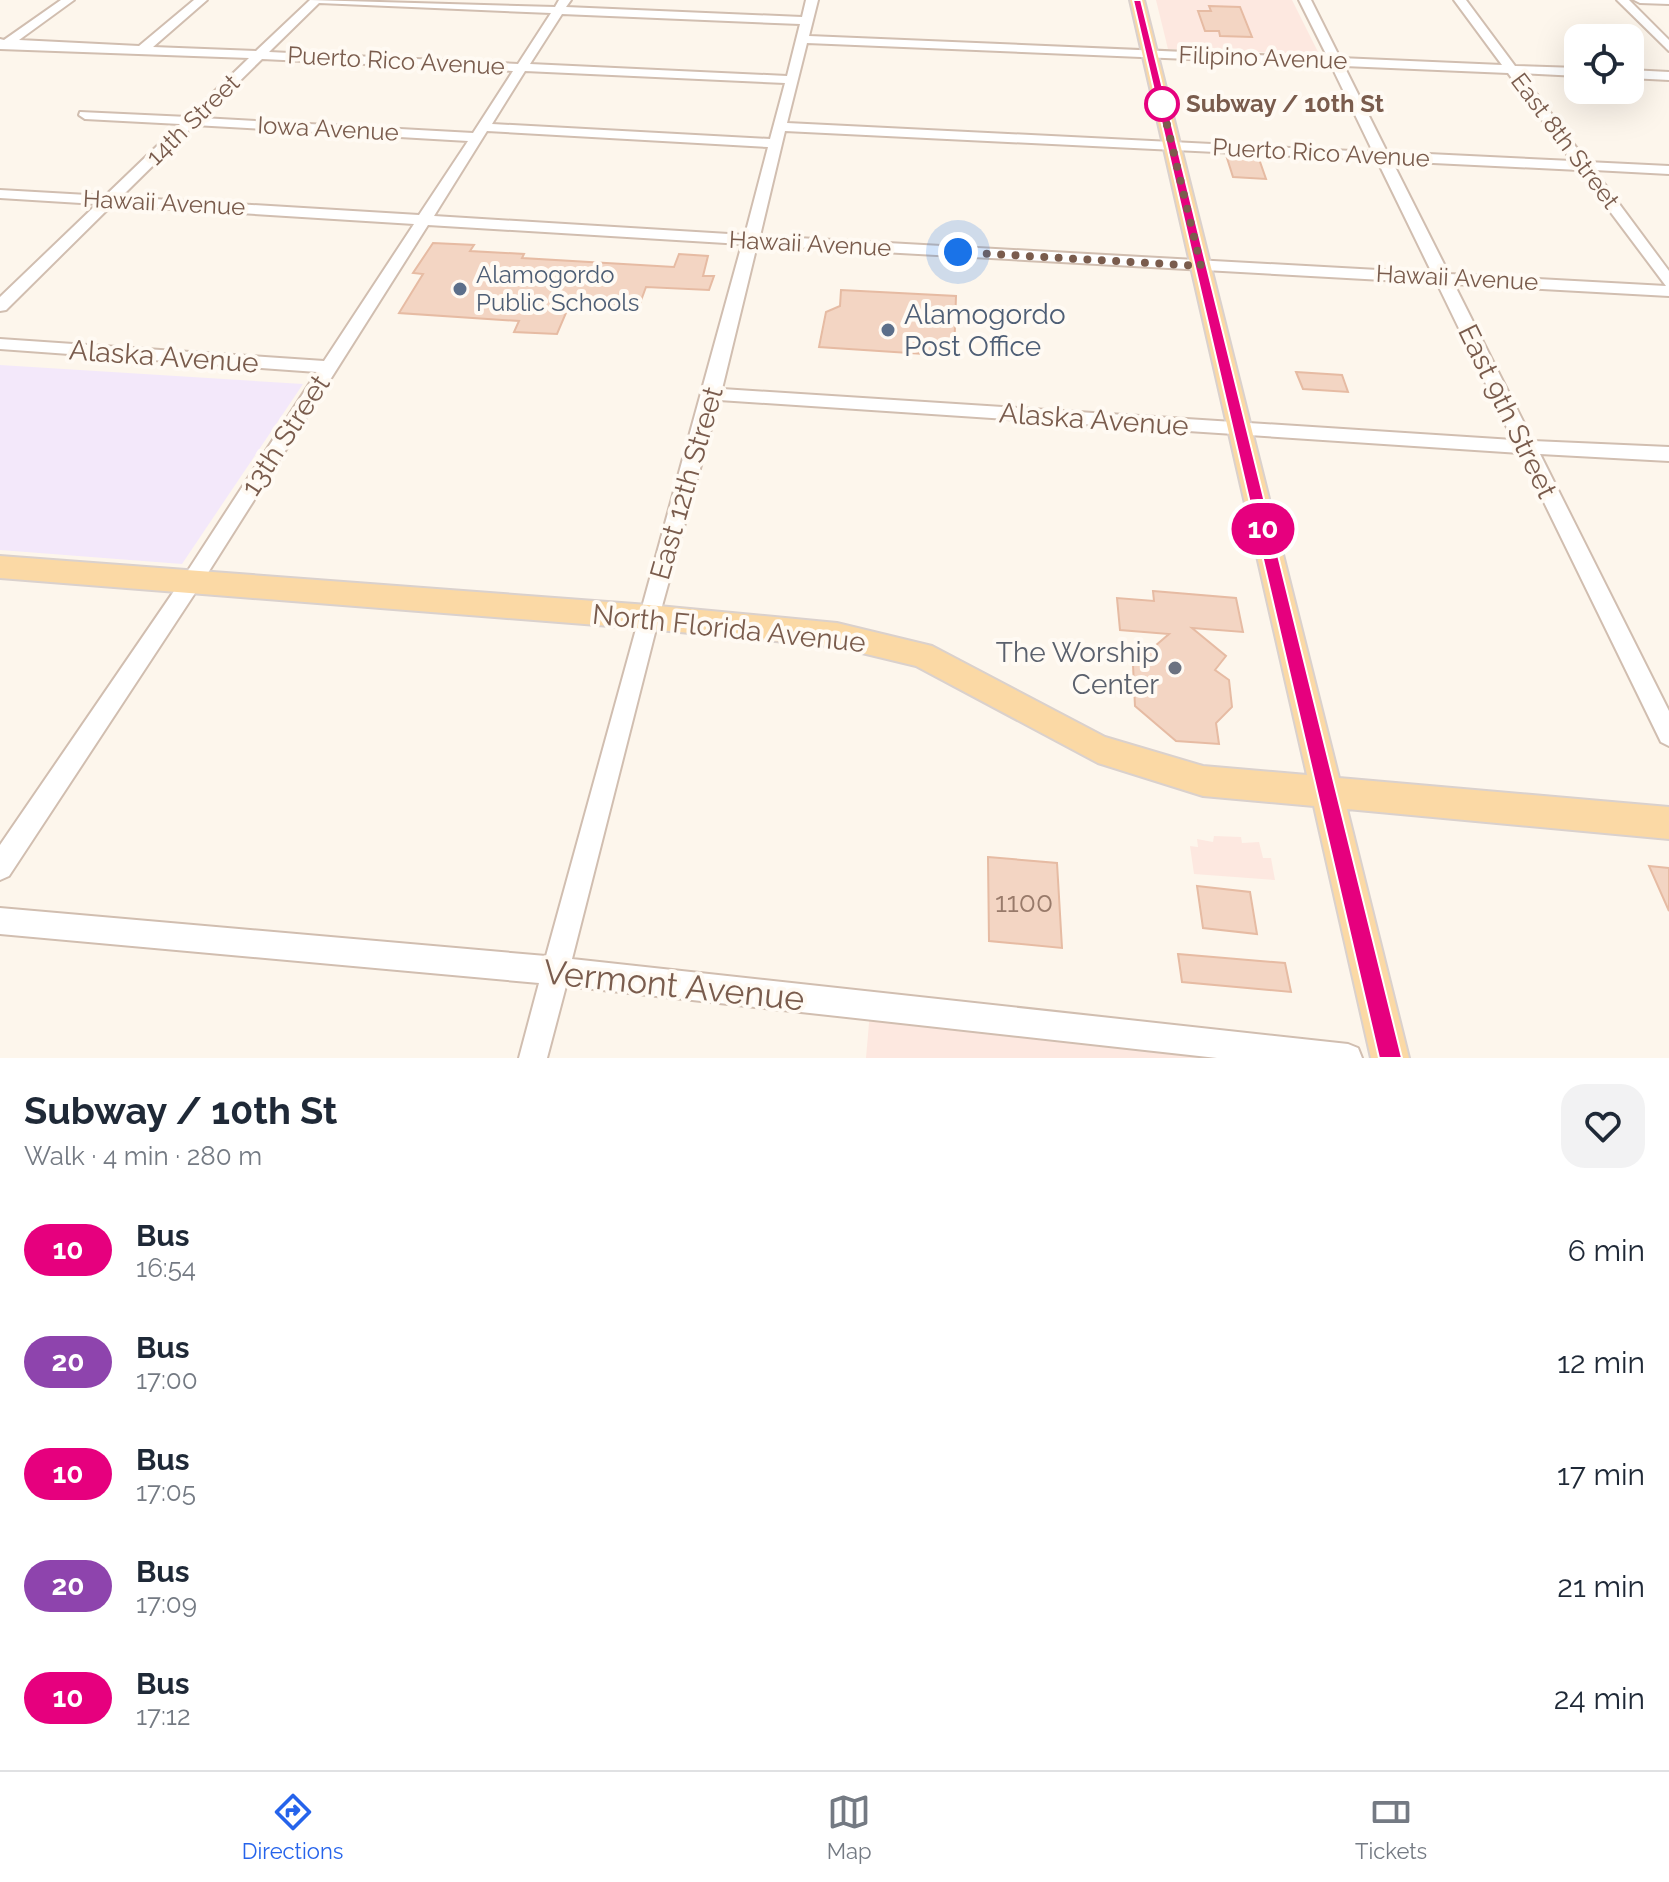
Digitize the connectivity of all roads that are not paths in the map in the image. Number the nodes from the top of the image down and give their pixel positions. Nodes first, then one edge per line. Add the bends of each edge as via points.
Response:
1 (68, 0) edge
2 (201, 0) edge
3 (316, 0) edge
4 (812, 0) edge
5 (1137, 0) edge
6 (1305, 0) edge
7 (1460, 0) edge
8 (1623, 0) edge
9 (1640, 0) edge
10 (1669, 1) edge
11 (561, 5) edge
12 (806, 30) junction
13 (2, 45) edge
14 (1669, 47) edge
15 (143, 49) junction
16 (1150, 54) junction
17 (260, 55) junction
18 (1335, 62) junction
19 (522, 67) junction
20 (1512, 69) junction
21 (1564, 71) edge
22 (1644, 75) edge
23 (1669, 76) edge
24 (791, 80) junction
25 (85, 115) dead end
26 (190, 122) junction
27 (478, 132) junction
28 (778, 135) junction
29 (1172, 146) junction
30 (1382, 156) junction
31 (1585, 166) junction
32 (1669, 170) edge
33 (0, 194) edge
34 (109, 200) junction
35 (422, 218) junction
36 (750, 240) junction
37 (1201, 266) junction
38 (1442, 277) junction
39 (1669, 282) edge
40 (1669, 291) edge
41 (0, 306) edge
42 (0, 344) edge
43 (329, 367) junction
44 (712, 394) junction
45 (1239, 428) junction
46 (1526, 447) junction
47 (1669, 454) edge
48 (0, 567) edge
49 (192, 581) junction
50 (648, 617) junction
51 (1669, 735) edge
52 (1327, 794) junction
53 (1669, 823) edge
54 (0, 867) edge
55 (0, 921) edge
56 (555, 971) junction
57 (533, 1058) edge
58 (1348, 1058) edge
59 (1390, 1058) edge

1 - 13 street
2 - 15 street
3 - 11 street, Filipino Avenue
3 - 17 street, 14th Street
4 - 12 street, East 12th Street
5 - 16 main road
6 - 18 street, East 9th Street
7 - 20 street, East 8th Street
8 - 14 street
9 - 10 street
11 - 12 street, Filipino Avenue
11 - 19 street, 13th Street
12 - 16 street, Filipino Avenue
12 - 24 street, East 12th Street
13 - 15 street, Puerto Rico Avenue
15 - 17 street, Puerto Rico Avenue
16 - 18 street, Filipino Avenue
16 - 29 main road
17 - 19 street, Puerto Rico Avenue
17 - 26 street, 14th Street
18 - 20 street, Filipino Avenue
18 - 30 street, East 9th Street
19 - 24 street, Puerto Rico Avenue
19 - 27 street, 13th Street
20 - 21 street, Filipino Avenue
20 - 31 street, East 8th Street
22 - 23 street
24 - 28 street, East 12th Street
25 - 26 street, Iowa Avenue
26 - 27 street, Iowa Avenue
26 - 34 street, 14th Street
27 - 28 street, Iowa Avenue
27 - 35 street, 13th Street
28 - 29 street, Puerto Rico Avenue
28 - 36 street, East 12th Street
29 - 30 street, Puerto Rico Avenue
29 - 37 main road
30 - 31 street, Puerto Rico Avenue
30 - 38 street, East 9th Street
31 - 32 street, Puerto Rico Avenue
31 - 39 street, East 8th Street
33 - 34 street, Hawaii Avenue
34 - 35 street, Hawaii Avenue
34 - 41 street, 14th Street
35 - 36 street, Hawaii Avenue
35 - 43 street, 13th Street
36 - 37 street, Hawaii Avenue
36 - 44 street, East 12th Street
37 - 38 street, Hawaii Avenue
37 - 45 main road
38 - 40 street, Hawaii Avenue
38 - 46 street, East 9th Street
42 - 43 street, Alaska Avenue
43 - 49 street, 13th Street
44 - 45 street, Alaska Avenue
44 - 50 street, East 12th Street
45 - 46 street, Alaska Avenue
45 - 52 main road
46 - 47 street, Alaska Avenue
46 - 51 street, East 9th Street
48 - 49 main road, North Florida Avenue
49 - 50 main road, North Florida Avenue
49 - 54 street, 13th Street
50 - 52 main road, North Florida Avenue via 837,635 922,655 1098,749 1203,781
50 - 56 street, East 12th Street
52 - 53 main road, North Florida Avenue
52 - 59 main road
55 - 56 street, Vermont Avenue
56 - 57 street, East 12th Street
56 - 58 street, Vermont Avenue

